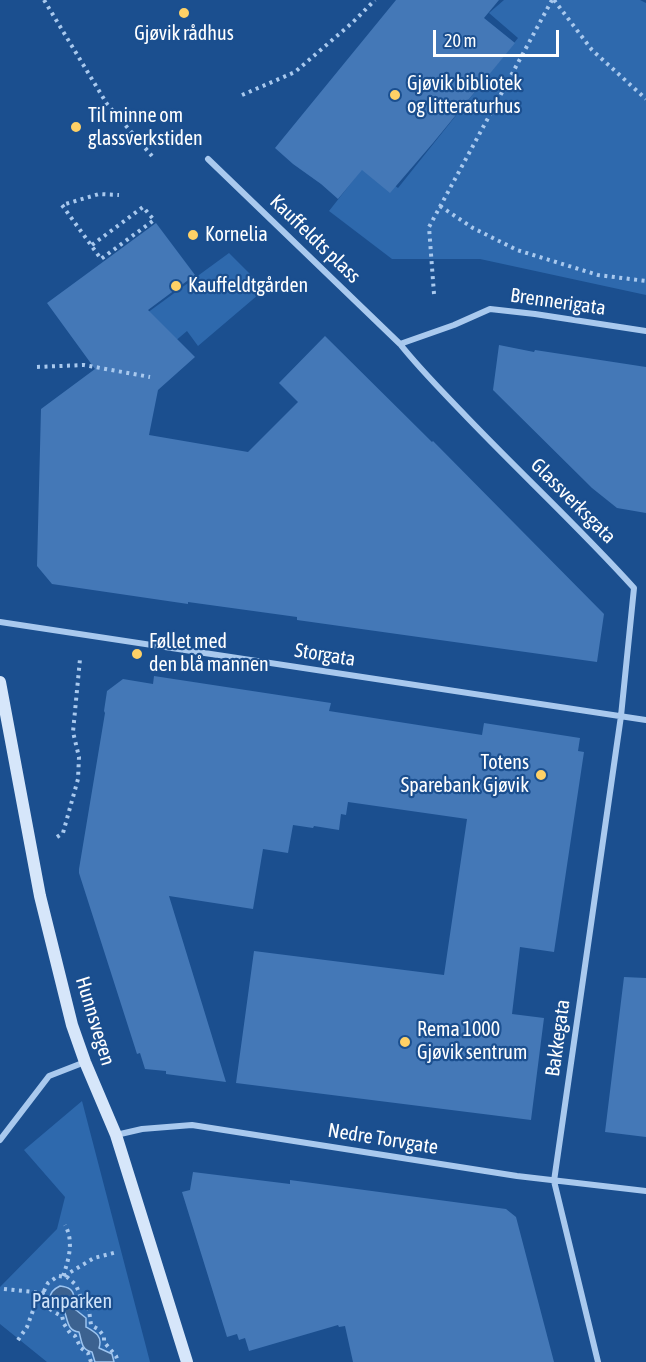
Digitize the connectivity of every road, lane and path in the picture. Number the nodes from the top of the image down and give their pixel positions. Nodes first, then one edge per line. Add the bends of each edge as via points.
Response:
1 (44, 0) edge
2 (375, 0) edge
3 (553, 0) edge
4 (242, 95) dead end
5 (646, 99) edge
6 (153, 156) dead end
7 (208, 159) dead end
8 (119, 195) dead end
9 (440, 206) junction
10 (92, 245) junction
11 (646, 282) edge
12 (434, 294) dead end
13 (646, 331) edge
14 (400, 344) junction
15 (37, 367) dead end
16 (150, 377) dead end
17 (0, 622) edge
18 (80, 634) junction
19 (0, 682) edge
20 (621, 716) junction
21 (646, 720) edge
22 (52, 840) dead end
23 (85, 1062) junction
24 (116, 1135) junction
25 (0, 1140) edge
26 (554, 1181) junction
27 (646, 1191) edge
28 (65, 1225) dead end
29 (117, 1252) dead end
30 (63, 1277) junction
31 (4, 1288) dead end
32 (43, 1293) junction
33 (16, 1343) dead end
34 (91, 1362) edge
35 (118, 1362) edge
36 (187, 1362) edge
37 (598, 1362) edge

1 - 6 path via 108,104
2 - 4 path via 295,72
3 - 5 path via 592,50
3 - 9 path
7 - 14 street, Kauffeldts plass
8 - 10 path via 99,194 62,204
9 - 11 path via 472,228 517,250 598,275
9 - 12 path via 429,227
10 - 10 path via 101,259 154,220 143,207
13 - 14 street, Brennerigata via 490,309
14 - 20 street, Glassverksgata via 634,588
15 - 16 path via 84,365
17 - 18 street, Storgata
18 - 20 street, Storgata
18 - 22 path via 74,732 78,779 63,833
19 - 23 main road, Hunnsvegen via 40,896
20 - 21 street, Storgata
20 - 26 street, Bakkegata
23 - 24 main road, Hunnsvegen
23 - 25 street via 49,1076
24 - 26 street, Nedre Torvgate via 192,1125
24 - 36 main road, Hunnsvegen
26 - 27 street, Nedre Torvgate
26 - 37 street, Bakkegata
28 - 30 path via 70,1234
29 - 30 path via 94,1258
30 - 32 path via 48,1283
30 - 35 path via 76,1285 89,1310 91,1325 104,1336
31 - 32 path
32 - 33 path
32 - 34 path via 44,1302 62,1316

